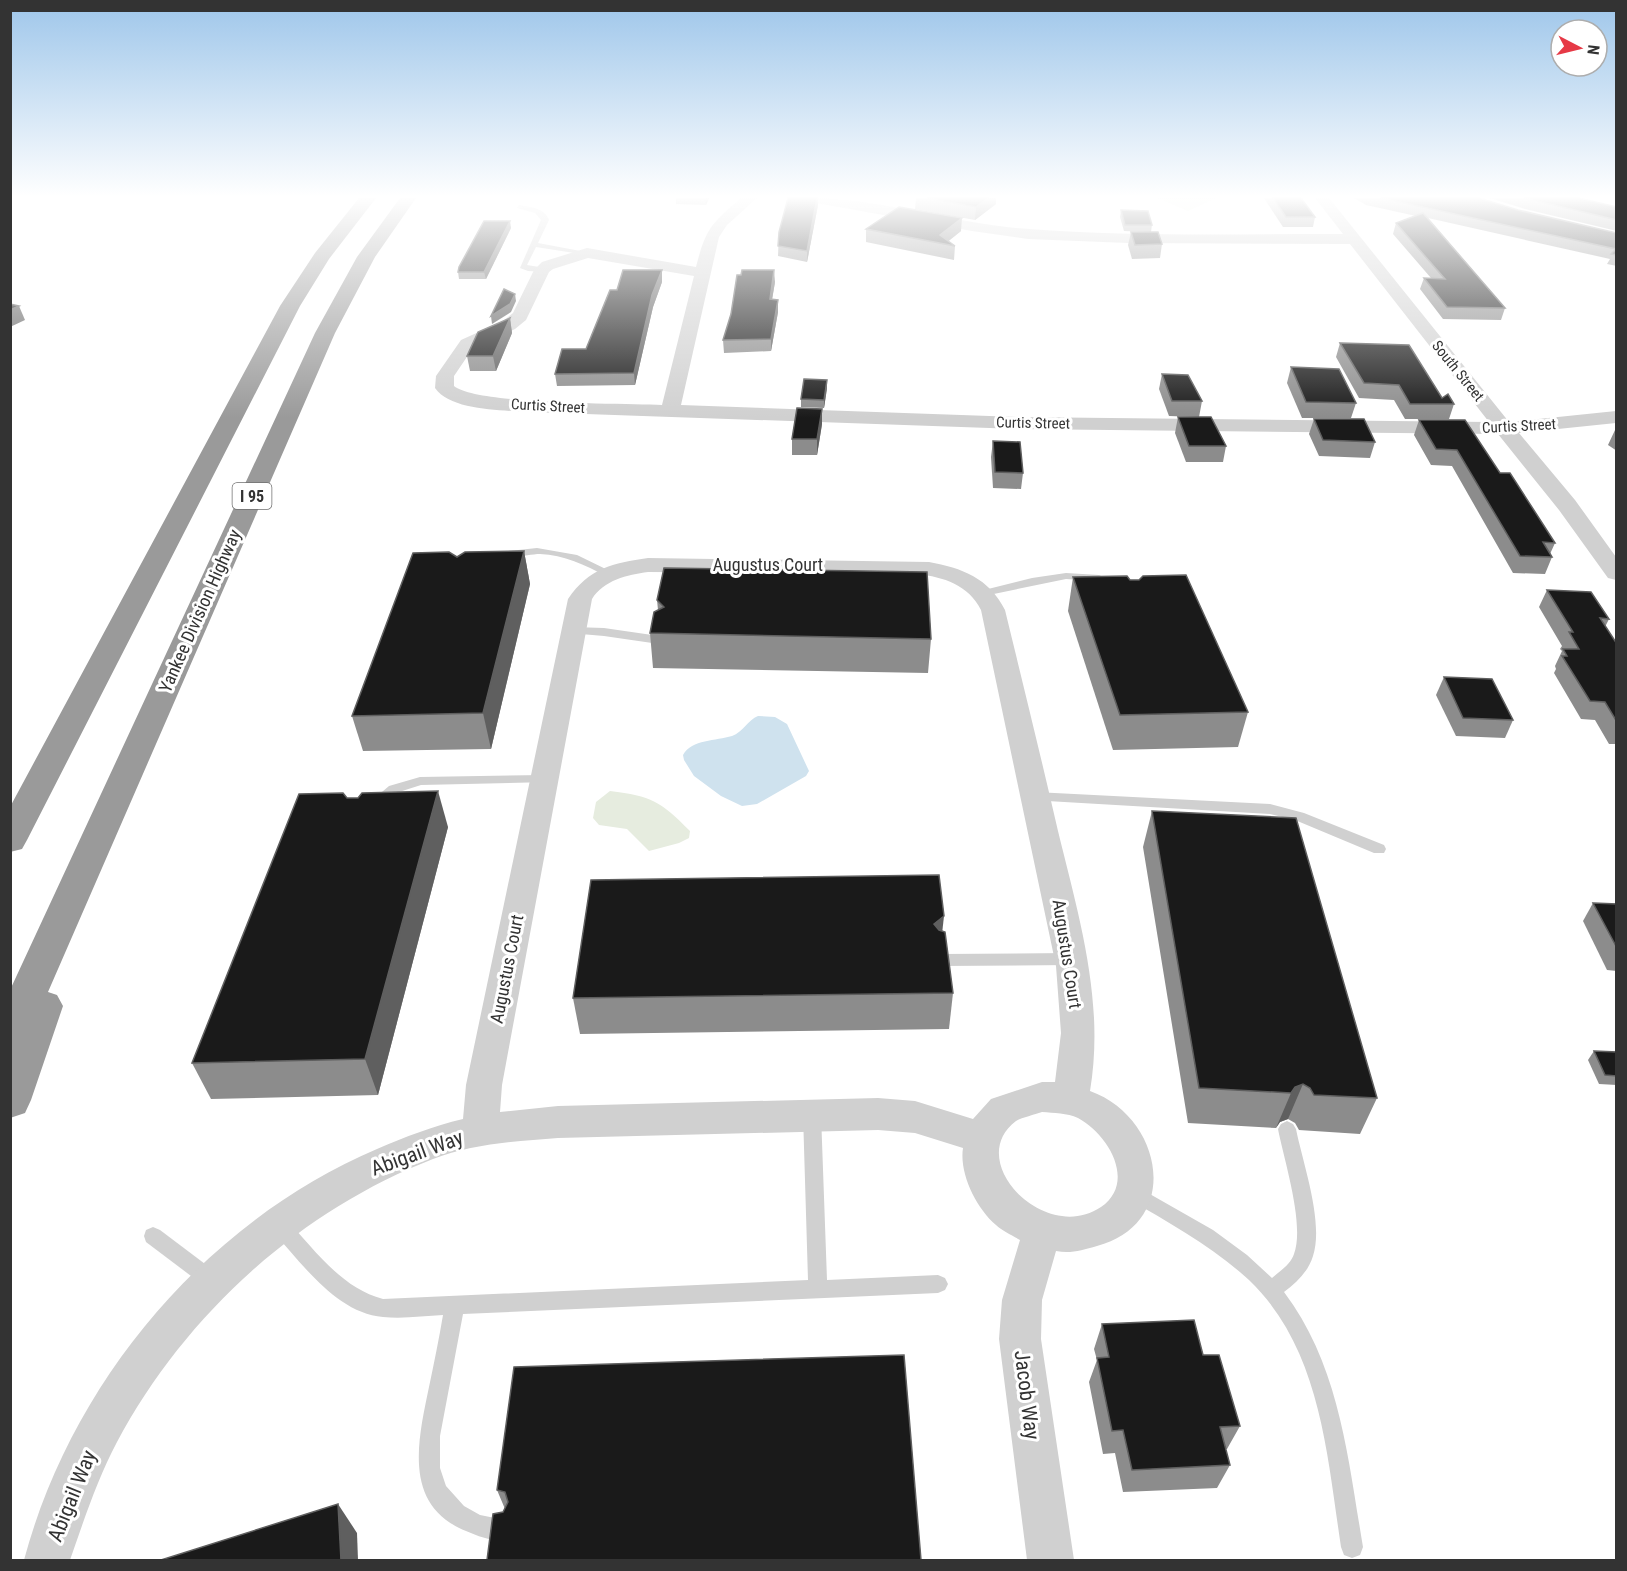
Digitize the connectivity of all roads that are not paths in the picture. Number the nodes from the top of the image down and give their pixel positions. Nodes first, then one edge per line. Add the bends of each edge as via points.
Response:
1 (291, 271) edge
2 (313, 271) edge
3 (358, 271) edge
4 (541, 271) edge
5 (692, 271) edge
6 (1380, 271) edge
7 (702, 273) joint
8 (238, 402) junction
9 (670, 411) junction
10 (1617, 417) edge
11 (1504, 428) junction
12 (1592, 537) junction
13 (1617, 538) edge
14 (496, 557) edge
15 (1617, 573) edge
16 (609, 574) junction
17 (1122, 592) edge
18 (984, 593) junction
19 (573, 631) junction
20 (116, 636) junction
21 (659, 640) edge
22 (544, 779) junction
23 (1035, 797) junction
24 (112, 804) junction
25 (10, 805) edge
26 (369, 815) edge
27 (10, 840) edge
28 (1379, 849) dead end
29 (1071, 959) junction
30 (941, 960) edge
31 (10, 1034) edge
32 (1070, 1099) junction
33 (10, 1100) edge
34 (812, 1114) junction
35 (1287, 1129) dead end
36 (480, 1131) junction
37 (982, 1138) junction
38 (1134, 1193) junction
39 (278, 1224) junction
40 (1042, 1231) junction
41 (153, 1236) dead end
42 (212, 1280) junction
43 (938, 1284) dead end
44 (818, 1289) junction
45 (1271, 1290) junction
46 (455, 1305) junction
47 (507, 1530) edge
48 (1352, 1547) dead end
49 (47, 1560) edge
50 (1051, 1560) edge

1 - 8 highway via 254,335
2 - 8 highway
3 - 24 highway, Yankee Division Highway / I 95 via 325,333
4 - 9 street, Curtis Street via 517,319 473,340 460,351 444,381 446,390 509,404
5 - 7 street
6 - 11 street, South Street
7 - 9 street
8 - 20 highway
9 - 11 street, Curtis Street via 1040,423
10 - 11 street, Curtis Street
11 - 12 street, South Street
12 - 13 street
12 - 15 street, South Street
14 - 16 lane via 561,552
16 - 18 street, Augustus Court via 657,564 908,566 947,572
16 - 19 street, Augustus Court via 583,593
17 - 18 lane via 1102,578 1078,574
18 - 23 street, Augustus Court via 993,610
19 - 21 lane
19 - 22 street, Augustus Court
20 - 25 highway
20 - 27 highway
22 - 26 lane via 420,781 387,793
22 - 36 street, Augustus Court via 484,1085
23 - 28 lane via 1270,809 1299,816
23 - 29 street, Augustus Court
24 - 31 highway, Yankee Division Highway / I 95
24 - 33 highway
29 - 30 lane
29 - 32 street, Augustus Court via 1079,1044
32 - 37 street via 1042,1097 1016,1103 995,1117
32 - 38 street via 1100,1113 1124,1135 1136,1164
34 - 36 street, Abigail Way via 558,1122
34 - 37 street, Abigail Way via 915,1117
34 - 44 lane
35 - 45 lane via 1306,1248 1295,1270
36 - 39 street, Abigail Way via 381,1163
37 - 40 street via 982,1174 995,1198 1016,1218
38 - 40 street via 1123,1212 1105,1226 1075,1234
38 - 45 lane via 1237,1258
39 - 42 street, Abigail Way
39 - 46 lane via 357,1300 383,1308
40 - 50 street, Jacob Way via 1022,1300 1020,1339
41 - 42 lane
42 - 49 street, Abigail Way via 153,1348 107,1417 79,1472
43 - 44 lane
44 - 46 lane
45 - 48 lane via 1315,1365 1326,1404
46 - 47 lane via 430,1437 429,1468 440,1496 459,1518 487,1529

